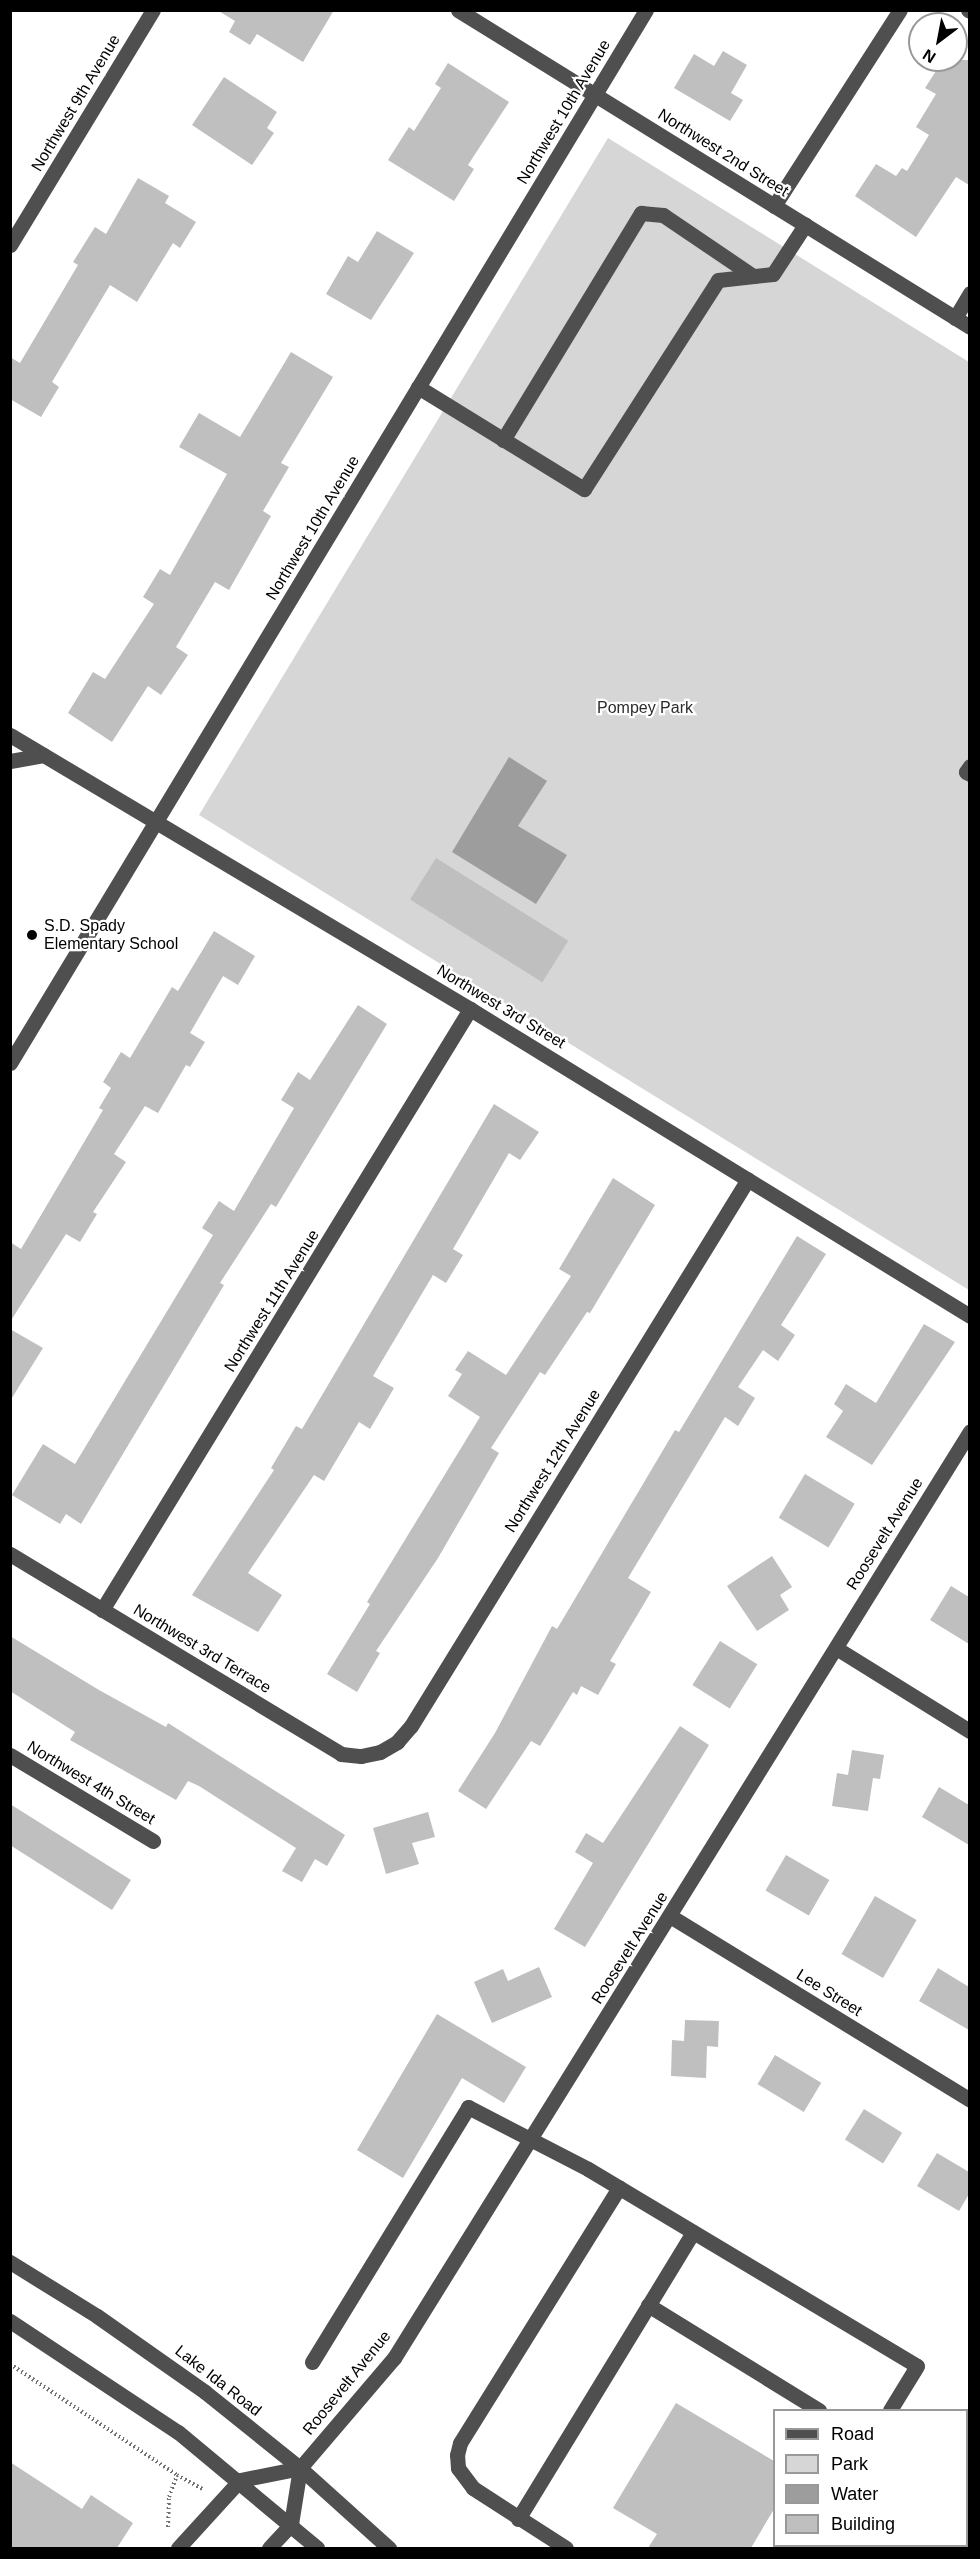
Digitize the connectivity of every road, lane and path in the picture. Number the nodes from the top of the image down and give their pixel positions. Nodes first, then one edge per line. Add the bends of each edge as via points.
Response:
1 (153, 10) edge
2 (458, 10) edge
3 (646, 10) edge
4 (900, 10) edge
5 (595, 95) junction
6 (774, 206) junction
7 (805, 225) junction
8 (10, 245) edge
9 (753, 276) junction
10 (969, 293) edge
11 (955, 318) junction
12 (969, 327) edge
13 (418, 387) junction
14 (503, 440) junction
15 (10, 735) edge
16 (43, 755) junction
17 (10, 761) edge
18 (969, 766) edge
19 (969, 774) edge
20 (155, 824) junction
21 (470, 1009) junction
22 (10, 1064) edge
23 (748, 1179) junction
24 (969, 1316) edge
25 (969, 1431) edge
26 (10, 1554) edge
27 (102, 1610) junction
28 (836, 1648) junction
29 (969, 1731) edge
30 (380, 1752) joint
31 (10, 1755) edge
32 (153, 1841) dead end
33 (670, 1916) junction
34 (969, 2100) edge
35 (532, 2140) junction
36 (619, 2188) junction
37 (693, 2232) junction
38 (10, 2262) edge
39 (648, 2305) junction
40 (10, 2321) edge
41 (312, 2362) dead end
42 (10, 2364) edge
43 (817, 2409) edge
44 (891, 2409) edge
45 (300, 2468) junction
46 (177, 2475) junction
47 (240, 2480) junction
48 (222, 2498) junction
49 (518, 2519) junction
50 (291, 2524) junction
51 (164, 2534) dead end
52 (178, 2548) edge
53 (269, 2548) edge
54 (317, 2548) edge
55 (389, 2548) edge
56 (566, 2548) edge

1 - 8 street, Northwest 9th Avenue
2 - 5 street, Northwest 2nd Street
3 - 5 street, Northwest 10th Avenue
4 - 6 street
5 - 6 street, Northwest 2nd Street
5 - 13 street, Northwest 10th Avenue
6 - 7 street, Northwest 2nd Street
7 - 9 street via 773,274
7 - 11 street, Northwest 2nd Street
9 - 14 street via 718,280 584,489
9 - 14 street via 663,215 641,213
10 - 11 street
11 - 12 street, Northwest 2nd Street
13 - 14 street
13 - 20 street, Northwest 10th Avenue
15 - 16 street, Northwest 3rd Street
16 - 17 street
16 - 20 street, Northwest 3rd Street
18 - 19 street
20 - 21 street, Northwest 3rd Street
20 - 22 street, Northwest 10th Avenue
21 - 23 street, Northwest 3rd Street
21 - 27 street, Northwest 11th Avenue
23 - 24 street, Northwest 3rd Street
23 - 30 street, Northwest 12th Avenue via 411,1726 397,1742
25 - 28 street, Roosevelt Avenue
26 - 27 street, Northwest 3rd Terrace
27 - 30 street, Northwest 3rd Terrace via 341,1754 361,1756
28 - 29 street
28 - 33 street, Roosevelt Avenue
31 - 32 street, Northwest 4th Street
33 - 34 street, Lee Street
33 - 35 street, Roosevelt Avenue
35 - 36 street
35 - 41 street via 468,2107
35 - 45 street, Roosevelt Avenue via 394,2358
36 - 37 street
36 - 49 street via 460,2443 458,2462 464,2479
37 - 39 street
37 - 44 street via 917,2366
38 - 45 street, Lake Ida Road via 153,2354
39 - 43 street
39 - 49 street
40 - 47 street via 126,2395
42 - 46 path
45 - 47 street
45 - 50 street
45 - 55 street, Lake Ida Road
46 - 48 path
46 - 51 path via 171,2484 171,2511
47 - 48 street
47 - 50 street
48 - 52 street
49 - 56 street
50 - 53 street
50 - 54 street

